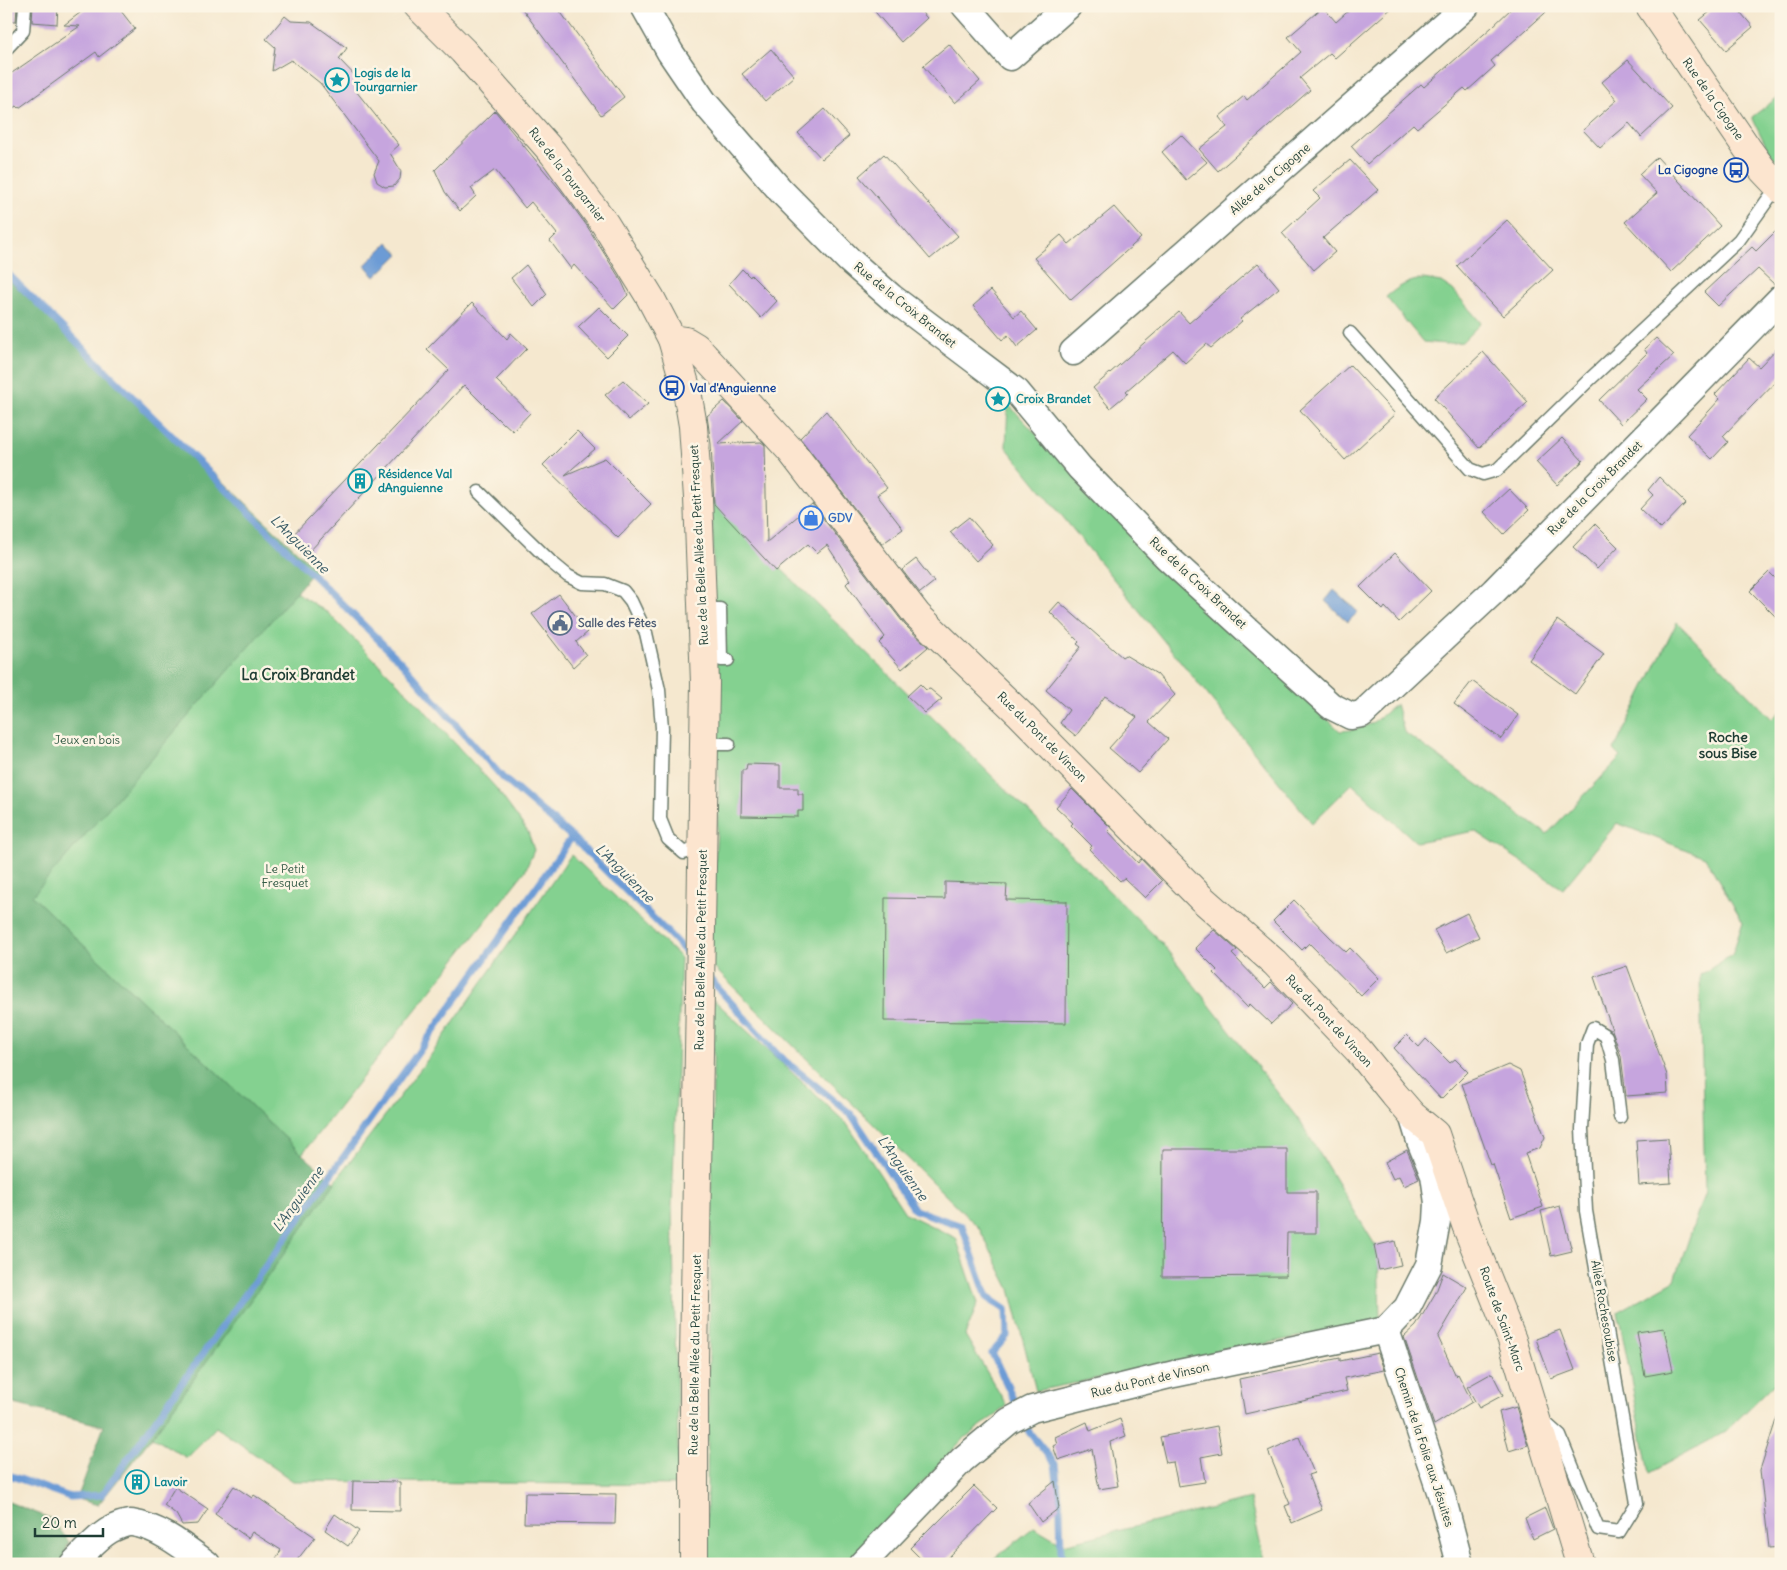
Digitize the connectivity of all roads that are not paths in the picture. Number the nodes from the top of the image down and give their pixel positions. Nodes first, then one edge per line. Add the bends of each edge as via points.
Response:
1 (25, 6) edge
2 (418, 6) edge
3 (644, 6) edge
4 (965, 6) edge
5 (1068, 6) edge
6 (1466, 6) edge
7 (1650, 6) edge
8 (6, 49) edge
9 (1780, 188) edge
10 (1781, 298) edge
11 (1350, 334) dead end
12 (672, 339) junction
13 (1073, 352) dead end
14 (479, 492) dead end
15 (701, 610) junction
16 (728, 660) dead end
17 (702, 846) junction
18 (1412, 1115) junction
19 (1620, 1118) dead end
20 (1386, 1330) junction
21 (1534, 1414) junction
22 (74, 1564) edge
23 (207, 1564) edge
24 (694, 1564) edge
25 (862, 1564) edge
26 (1460, 1564) edge
27 (1580, 1564) edge

1 - 8 lane via 23,32
2 - 12 street, Rue de la Tourgarnier via 463,51 553,153 605,224
3 - 10 street, Rue de la Croix Brandet via 704,102 781,191 848,260 891,297 1016,392 1080,468 1168,558 1331,706 1351,716 1362,714 1494,591
4 - 5 street via 1010,58
6 - 13 street, Allée de la Cigogne
7 - 9 street, Rue de la Cigogne via 1747,148
9 - 11 lane via 1739,240 1497,470 1483,474 1470,469
12 - 15 street, Rue de la Belle Allée du Petit Fresquet via 693,426
12 - 18 street, Rue du Pont de Vinson via 686,341 696,347 792,451 917,615 1020,714 1201,898 1275,963 1359,1051
14 - 17 lane via 568,576 582,583 605,584 623,591 631,601 646,633 659,690 662,728 660,819 668,839 684,853
15 - 16 lane via 720,609 721,660
15 - 17 street, Rue de la Belle Allée du Petit Fresquet via 705,683 716,744
17 - 24 street, Rue de la Belle Allée du Petit Fresquet
18 - 20 street, Rue du Pont de Vinson via 1434,1176 1437,1221 1429,1266 1407,1308
18 - 21 street, Route de Saint-Marc via 1435,1134 1466,1225 1512,1340
19 - 21 lane, Allée Rochesoubise via 1613,1060 1606,1036 1593,1028 1587,1044 1582,1129 1586,1211 1637,1503 1619,1532 1598,1529 1560,1436
20 - 25 street, Rue du Pont de Vinson via 1174,1374 1020,1415 962,1460
20 - 26 street, Chemin de la Folie aux Jésuites via 1443,1500
21 - 27 street, Route de Saint-Marc
22 - 23 street via 111,1529 131,1523 154,1530

